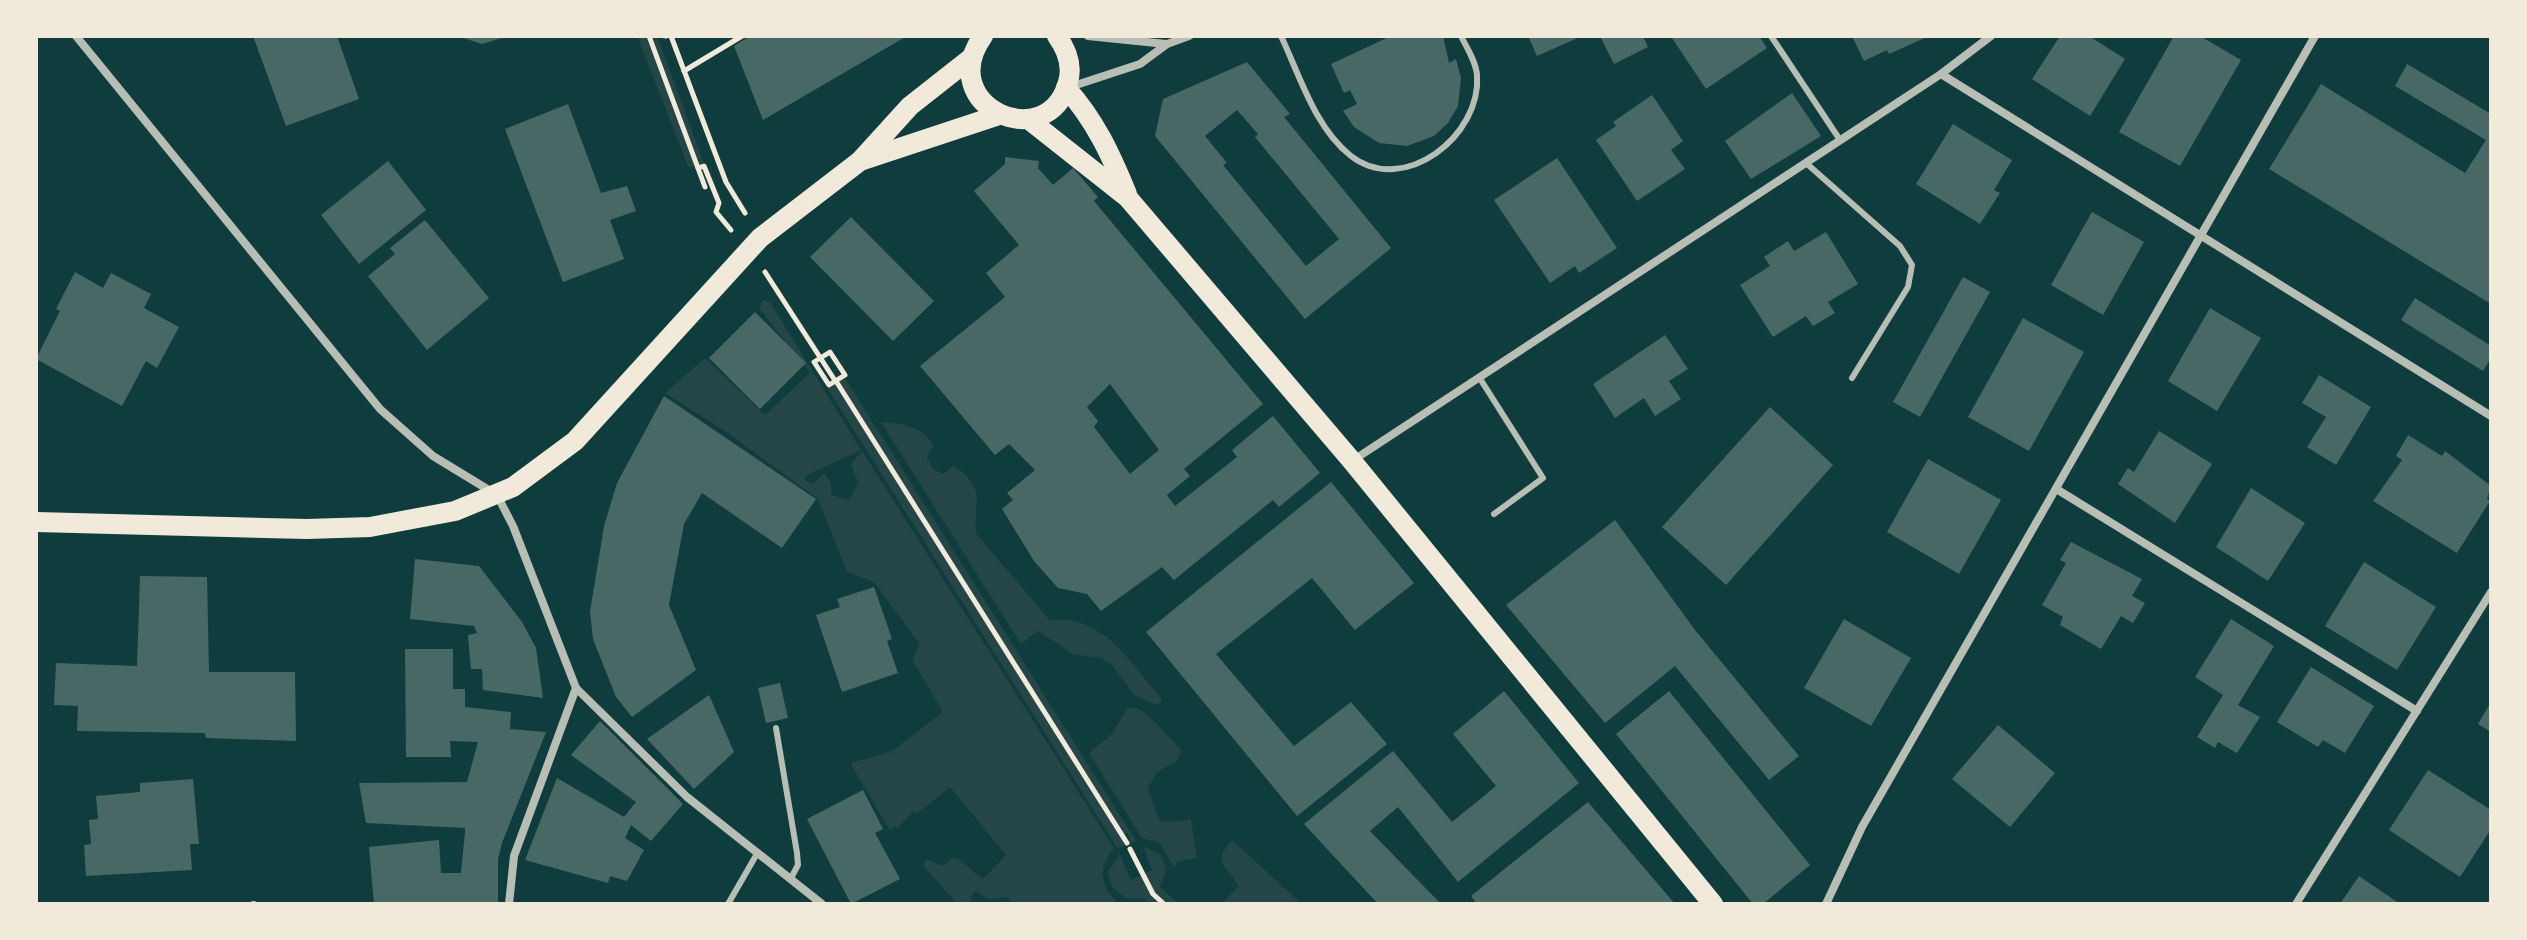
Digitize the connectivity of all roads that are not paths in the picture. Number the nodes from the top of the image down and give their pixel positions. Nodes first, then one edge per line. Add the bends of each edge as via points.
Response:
1 (76, 36) edge
2 (1058, 36) edge
3 (1088, 36) edge
4 (1189, 36) edge
5 (1281, 36) edge
6 (1461, 36) edge
7 (1771, 36) edge
8 (1991, 36) edge
9 (2315, 36) edge
10 (979, 43) edge
11 (1167, 44) junction
12 (1941, 74) junction
13 (1066, 88) junction
14 (999, 115) junction
15 (1028, 119) junction
16 (1840, 140) junction
17 (860, 161) junction
18 (1806, 163) junction
19 (1128, 198) junction
20 (2201, 237) junction
21 (1479, 377) junction
22 (1852, 378) dead end
23 (2491, 416) edge
24 (1352, 461) junction
25 (2058, 490) junction
26 (497, 495) junction
27 (1494, 514) dead end
28 (36, 522) edge
29 (2491, 592) edge
30 (576, 688) junction
31 (2417, 711) junction
32 (776, 728) dead end
33 (758, 852) junction
34 (791, 878) junction
35 (509, 904) edge
36 (728, 904) edge
37 (822, 904) edge
38 (1713, 904) edge
39 (1826, 904) edge
40 (2296, 904) edge

1 - 26 street via 380,409 433,456
2 - 13 main road via 1068,55
3 - 11 street
4 - 11 street
5 - 6 lane via 1318,115 1338,144 1366,165 1385,169 1442,150 1467,124 1477,72
7 - 16 lane
8 - 12 street
9 - 20 street
10 - 14 main road via 970,72 978,97
10 - 17 main road
11 - 13 street via 1140,64
12 - 16 street
12 - 20 street
13 - 15 main road via 1052,109
13 - 19 main road via 1108,148
14 - 15 main road
14 - 17 main road
15 - 19 main road
16 - 18 street
17 - 26 main road via 760,238 575,441 536,473
18 - 21 street
18 - 22 lane via 1900,246 1912,265 1908,287
19 - 24 main road
20 - 23 street
20 - 25 street
21 - 24 street
21 - 27 lane via 1543,478
24 - 38 main road
25 - 31 street
25 - 39 street via 1862,827
26 - 28 main road via 425,519 370,527
26 - 30 street
29 - 31 street
30 - 33 street via 687,797
30 - 35 street via 514,856
31 - 40 street
32 - 34 lane via 797,853
33 - 34 street
33 - 36 lane
34 - 37 street

